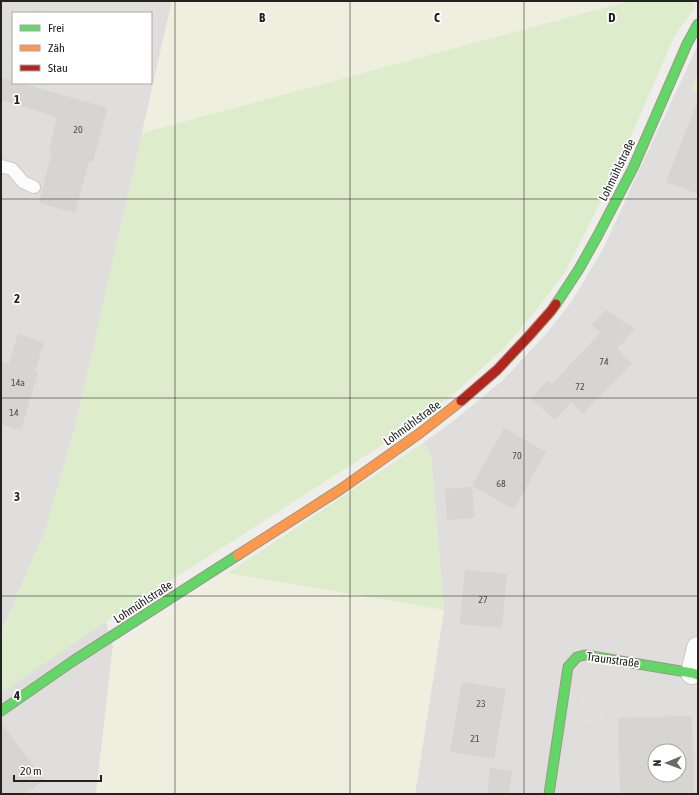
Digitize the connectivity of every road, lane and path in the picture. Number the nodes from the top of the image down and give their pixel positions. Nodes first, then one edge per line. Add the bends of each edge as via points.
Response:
1 (698, 24) edge
2 (1, 166) edge
3 (34, 187) dead end
4 (698, 648) edge
5 (695, 674) edge
6 (1, 711) edge
7 (549, 794) edge

1 - 6 street, Lohmühlstraße via 633,168 579,269 551,311 497,370 456,406 341,488 73,661
2 - 3 lane via 12,169 23,182
4 - 5 street, Traunstraße
5 - 7 street, Traunstraße via 584,655 577,657 568,667

